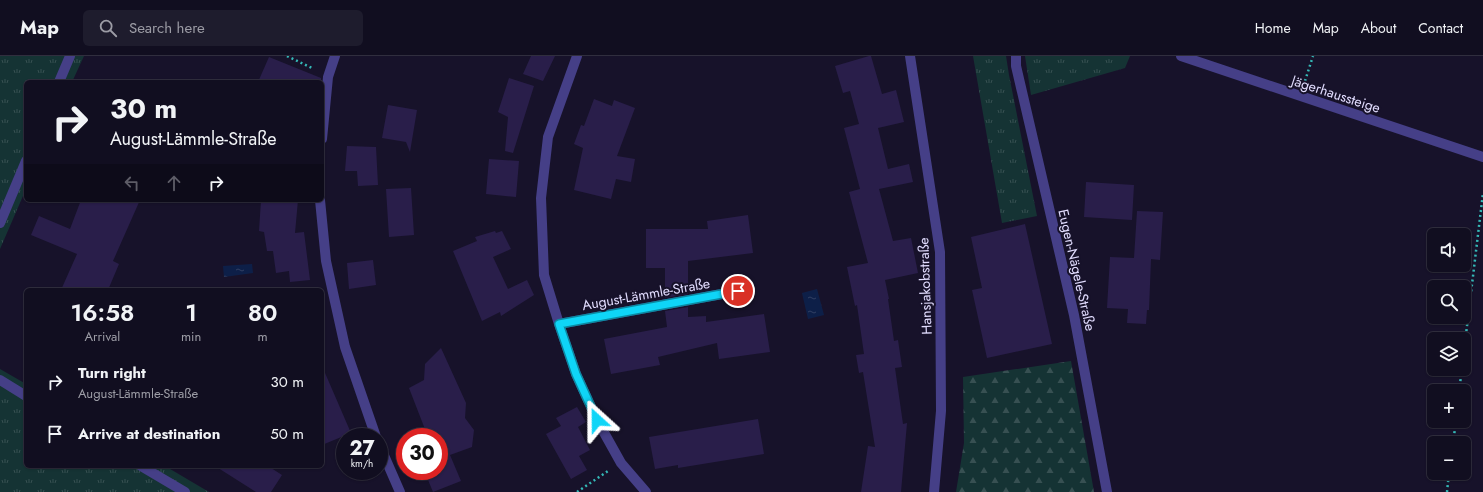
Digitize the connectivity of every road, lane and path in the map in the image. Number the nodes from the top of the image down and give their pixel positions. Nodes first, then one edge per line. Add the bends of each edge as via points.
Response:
1 (70, 56) edge
2 (287, 56) edge
3 (335, 56) edge
4 (577, 56) edge
5 (910, 56) edge
6 (1016, 56) edge
7 (1181, 56) edge
8 (1313, 56) edge
9 (328, 77) junction
10 (60, 80) edge
11 (1299, 96) junction
12 (324, 118) edge
13 (1483, 157) edge
14 (24, 167) edge
15 (1483, 193) edge
16 (320, 202) edge
17 (1482, 211) edge
18 (0, 223) edge
19 (738, 291) dead end
20 (559, 324) junction
21 (1466, 332) edge
22 (0, 380) edge
23 (24, 395) edge
24 (373, 428) edge
25 (621, 463) junction
26 (388, 465) edge
27 (144, 468) edge
28 (1448, 480) edge
29 (185, 492) edge
30 (400, 492) edge
31 (577, 492) edge
32 (646, 492) edge
33 (934, 492) edge
34 (1107, 492) edge
35 (1447, 492) edge

1 - 10 street
2 - 9 path
3 - 9 street
4 - 20 street via 548,137 541,198 544,275
5 - 33 street, Hansjakobstraße via 940,252 941,411
6 - 34 street, Eugen-Nägele-Straße via 1016,66 1074,315
7 - 11 street, Jägerhaussteige
8 - 11 path
9 - 12 street
11 - 13 street, Jägerhaussteige
14 - 18 street
15 - 17 path
16 - 24 street via 326,261 345,347
17 - 21 path
19 - 20 street, August-Lämmle-Straße
20 - 25 street via 576,374 597,420
22 - 23 street
25 - 31 path
25 - 32 street
26 - 30 street
27 - 29 street
28 - 35 path

